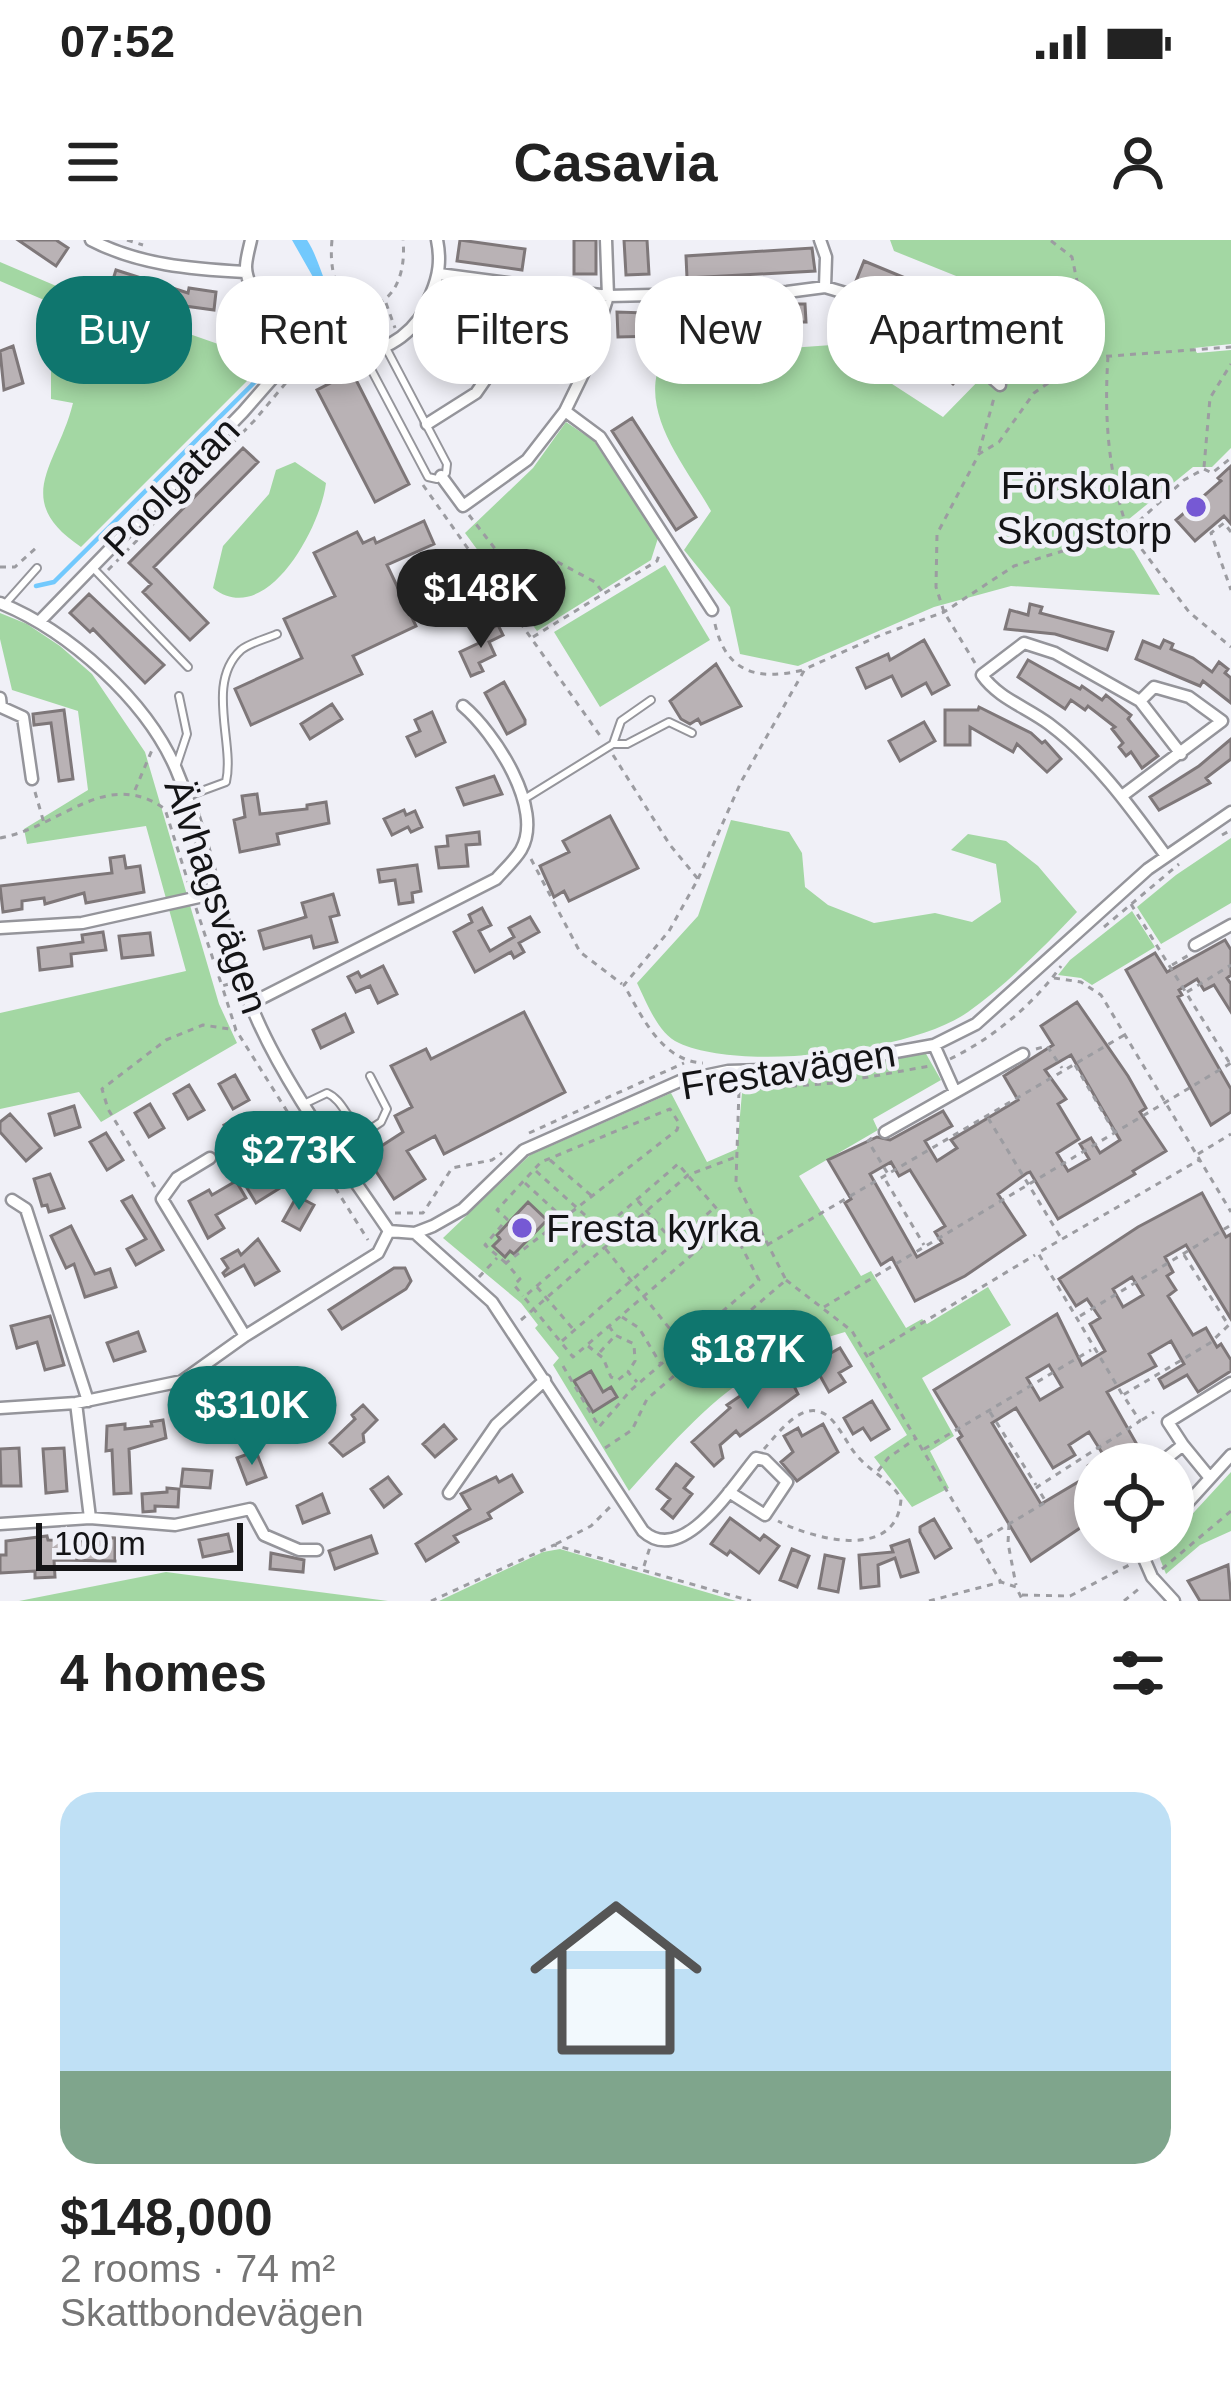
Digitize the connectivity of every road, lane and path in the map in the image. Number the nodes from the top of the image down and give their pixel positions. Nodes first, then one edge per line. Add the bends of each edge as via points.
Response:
1 (91, 240) edge
2 (251, 240) edge
3 (332, 240) edge
4 (437, 240) edge
5 (606, 240) edge
6 (820, 240) edge
7 (1050, 240) edge
8 (406, 241) edge
9 (245, 272) junction
10 (439, 274) junction
11 (247, 276) edge
12 (332, 276) edge
13 (453, 276) edge
14 (607, 276) edge
15 (1076, 276) edge
16 (825, 287) junction
17 (389, 296) edge
18 (611, 296) edge
19 (389, 310) edge
20 (400, 337) junction
21 (389, 342) edge
22 (1231, 347) edge
23 (389, 352) edge
24 (1105, 356) edge
25 (1108, 356) junction
26 (1231, 364) edge
27 (266, 384) edge
28 (287, 384) edge
29 (379, 384) edge
30 (482, 384) edge
31 (578, 384) edge
32 (1047, 384) edge
33 (1000, 385) joint
34 (565, 411) junction
35 (427, 424) junction
36 (979, 454) junction
37 (1231, 458) edge
38 (1204, 469) junction
39 (415, 470) dead end
40 (441, 476) junction
41 (463, 506) junction
42 (1127, 531) junction
43 (1231, 532) edge
44 (664, 536) junction
45 (37, 547) dead end
46 (2, 567) edge
47 (38, 568) dead end
48 (97, 572) junction
49 (1231, 590) edge
50 (604, 594) junction
51 (6, 601) edge
52 (712, 610) joint
53 (944, 612) junction
54 (40, 621) junction
55 (277, 634) dead end
56 (531, 638) junction
57 (1231, 647) edge
58 (188, 667) dead end
59 (805, 669) junction
60 (982, 675) junction
61 (179, 696) dead end
62 (0, 698) edge
63 (651, 700) dead end
64 (1139, 701) junction
65 (463, 706) dead end
66 (692, 734) dead end
67 (611, 745) junction
68 (152, 750) dead end
69 (1181, 754) junction
70 (175, 767) junction
71 (32, 779) joint
72 (134, 792) junction
73 (1122, 796) junction
74 (185, 797) junction
75 (526, 798) junction
76 (1231, 812) edge
77 (44, 825) junction
78 (1231, 830) edge
79 (1218, 837) dead end
80 (0, 838) edge
81 (524, 846) junction
82 (1166, 856) junction
83 (1189, 856) dead end
84 (698, 879) junction
85 (217, 893) junction
86 (193, 897) junction
87 (1131, 904) junction
88 (1231, 926) edge
89 (0, 928) edge
90 (1099, 931) dead end
91 (1195, 945) joint
92 (1066, 959) dead end
93 (1231, 965) edge
94 (1170, 966) junction
95 (1053, 978) junction
96 (242, 980) junction
97 (624, 985) junction
98 (222, 986) junction
99 (1186, 992) junction
100 (250, 1004) junction
101 (236, 1030) junction
102 (1126, 1034) junction
103 (934, 1045) junction
104 (1023, 1054) joint
105 (942, 1062) junction
106 (703, 1063) dead end
107 (1230, 1064) edge
108 (1075, 1065) junction
109 (1064, 1071) junction
110 (370, 1076) dead end
111 (956, 1092) junction
112 (306, 1103) junction
113 (1166, 1104) junction
114 (986, 1115) junction
115 (970, 1116) dead end
116 (975, 1123) junction
117 (885, 1132) dead end
118 (1116, 1134) junction
119 (1231, 1134) edge
120 (868, 1141) dead end
121 (736, 1157) junction
122 (210, 1158) dead end
123 (1198, 1158) junction
124 (548, 1159) junction
125 (534, 1170) junction
126 (688, 1175) junction
127 (887, 1177) junction
128 (524, 1182) junction
129 (1030, 1187) junction
130 (593, 1197) junction
131 (163, 1199) junction
132 (637, 1199) junction
133 (12, 1200) dead end
134 (715, 1206) junction
135 (578, 1208) junction
136 (647, 1211) junction
137 (1231, 1212) edge
138 (565, 1219) junction
139 (728, 1223) junction
140 (1231, 1225) edge
141 (389, 1232) junction
142 (415, 1234) junction
143 (595, 1236) junction
144 (1062, 1240) junction
145 (674, 1243) junction
146 (767, 1245) junction
147 (925, 1246) junction
148 (604, 1247) junction
149 (378, 1253) junction
150 (1038, 1253) junction
151 (1184, 1254) junction
152 (498, 1256) junction
153 (506, 1263) junction
154 (633, 1279) junction
155 (786, 1280) junction
156 (472, 1284) junction
157 (537, 1286) junction
158 (645, 1295) junction
159 (524, 1297) junction
160 (547, 1298) junction
161 (824, 1307) junction
162 (534, 1309) junction
163 (620, 1316) junction
164 (1078, 1317) junction
165 (1229, 1324) edge
166 (609, 1325) junction
167 (511, 1328) junction
168 (574, 1330) junction
169 (615, 1335) junction
170 (245, 1336) junction
171 (561, 1342) junction
172 (586, 1345) junction
173 (683, 1345) junction
174 (1094, 1348) junction
175 (599, 1353) junction
176 (868, 1356) junction
177 (573, 1357) junction
178 (661, 1364) junction
179 (628, 1372) junction
180 (544, 1380) junction
181 (638, 1383) junction
182 (1231, 1383) edge
183 (1123, 1395) junction
184 (82, 1402) junction
185 (0, 1408) edge
186 (989, 1409) junction
187 (1154, 1412) dead end
188 (1140, 1421) junction
189 (915, 1439) junction
190 (1182, 1443) edge
191 (922, 1450) junction
192 (1231, 1455) edge
193 (594, 1456) junction
194 (756, 1458) junction
195 (1194, 1458) edge
196 (877, 1473) junction
197 (1210, 1478) junction
198 (1037, 1487) junction
199 (617, 1491) junction
200 (729, 1492) junction
201 (449, 1493) dead end
202 (1194, 1496) edge
203 (1231, 1511) edge
204 (765, 1515) junction
205 (90, 1518) junction
206 (0, 1524) edge
207 (1009, 1524) junction
208 (652, 1540) junction
209 (976, 1543) junction
210 (554, 1545) junction
211 (317, 1550) dead end
212 (1132, 1563) edge
213 (1146, 1563) edge
214 (644, 1568) junction
215 (1152, 1577) junction
216 (1001, 1582) junction
217 (1016, 1587) junction
218 (1022, 1598) edge
219 (431, 1601) edge
220 (751, 1601) edge
221 (929, 1601) edge
222 (1124, 1601) edge
223 (1174, 1601) edge

1 - 9 street via 161,264
2 - 9 street
3 - 12 path
4 - 10 street
5 - 14 street
6 - 16 street
7 - 15 path via 1072,257
8 - 17 path
9 - 11 street
10 - 13 street
10 - 20 street via 420,318
16 - 18 street
16 - 33 street via 937,329
19 - 20 path
20 - 21 street
22 - 25 path
23 - 35 lane
24 - 25 path
25 - 42 path via 1106,446
26 - 38 path via 1210,398
27 - 48 street, Poolgatan
28 - 48 path
29 - 40 lane via 428,476
30 - 35 street
31 - 34 street
32 - 36 path via 999,442
33 - 36 path
34 - 41 street via 527,460
34 - 44 street via 600,436
35 - 40 lane via 447,464
36 - 53 path via 937,534
37 - 38 path via 1212,473
38 - 42 path
39 - 56 path
40 - 41 street
41 - 50 path via 496,550 554,560
42 - 53 path via 1014,566
42 - 57 path via 1190,612
43 - 49 path via 1223,523 1211,533
44 - 50 path via 657,561
44 - 52 street
45 - 46 path via 15,567
46 - 51 path
47 - 51 lane
48 - 54 street, Poolgatan
48 - 58 lane
50 - 56 path
51 - 54 street, Älvhagsvägen
52 - 59 path via 730,662 749,672
53 - 59 path
53 - 60 path
54 - 70 street, Älvhagsvägen via 130,699
55 - 74 lane via 241,651 228,674 226,782
56 - 67 path
59 - 84 path
60 - 64 street via 1024,643
60 - 73 street via 1049,724
61 - 70 lane via 188,734
62 - 71 street via 23,717
63 - 67 lane via 621,722
64 - 69 street
64 - 69 street via 1154,687 1189,697 1222,721
65 - 75 street
66 - 67 lane via 669,722
67 - 75 lane
67 - 84 path
68 - 72 path
69 - 73 street
70 - 74 street, Älvhagsvägen
71 - 77 path
72 - 77 path via 105,794
72 - 86 path via 165,809
73 - 82 street
74 - 85 street, Älvhagsvägen
75 - 81 street
76 - 82 street, Frestavägen
77 - 80 path
78 - 79 path
81 - 97 path via 580,952
81 - 100 street via 496,880
82 - 103 street, Frestavägen via 976,1024
83 - 87 path
84 - 97 path
85 - 86 street
85 - 96 street, Älvhagsvägen
86 - 89 street via 82,922
86 - 98 path
87 - 90 path
87 - 94 path
88 - 91 street
91 - 94 path
92 - 95 path
93 - 99 path
94 - 99 path
95 - 102 path via 1101,995
95 - 105 path via 980,1045
96 - 98 path
96 - 100 street, Älvhagsvägen
97 - 106 path via 660,1042 686,1062
98 - 101 path
99 - 107 path
100 - 112 street, Älvhagsvägen
101 - 131 path via 203,1025 166,1040 102,1089
101 - 149 path
102 - 108 path
102 - 113 path
103 - 105 street
103 - 142 street, Frestavägen via 680,1081 524,1150 463,1209
104 - 109 path via 1047,1046
104 - 111 street
105 - 111 street
105 - 121 path via 835,1083 739,1090
107 - 113 path
108 - 109 path
108 - 118 path
109 - 114 path
110 - 112 lane via 387,1109 366,1132 335,1096
111 - 117 street
112 - 141 street, Älvhagsvägen
113 - 118 path
113 - 123 path
114 - 116 path
114 - 129 path
115 - 116 path
116 - 127 path
118 - 129 path
119 - 123 path
120 - 127 path
121 - 126 path
121 - 146 path via 736,1182
122 - 131 street via 177,1178
123 - 137 path
123 - 144 path
124 - 125 path
124 - 130 path
124 - 130 path via 670,1109 677,1130
125 - 128 path
125 - 135 path
126 - 132 path via 678,1164
126 - 134 path
126 - 136 path
127 - 146 path
127 - 147 path
128 - 138 path
128 - 152 path via 497,1210 507,1220 485,1245
129 - 144 path
129 - 147 path
130 - 135 path
131 - 170 street
132 - 136 path
132 - 143 path
133 - 184 street via 26,1209
134 - 139 path
134 - 145 path
135 - 138 path
135 - 143 path
136 - 145 path
136 - 148 path
138 - 153 path
139 - 158 path
139 - 173 path via 759,1280
140 - 151 path
141 - 142 street
141 - 149 street
142 - 156 street
143 - 148 path
143 - 157 path
144 - 150 path
145 - 154 path
146 - 155 path
147 - 161 path
148 - 154 path
148 - 160 path
149 - 170 street
150 - 164 path
150 - 176 path
151 - 164 path
151 - 165 path
152 - 153 path
152 - 156 path
153 - 159 path
154 - 158 path
154 - 168 path
155 - 161 path
155 - 193 path via 647,1399 632,1430
156 - 167 street
157 - 159 path
157 - 160 path
158 - 163 path
158 - 173 path
159 - 162 path
160 - 162 path
160 - 168 path
161 - 176 path
162 - 167 path
162 - 171 path
163 - 166 path
163 - 178 path via 639,1328
164 - 174 path
165 - 183 path
166 - 169 path
166 - 172 path
167 - 180 street
168 - 171 path
169 - 175 path
169 - 179 path via 634,1344
170 - 184 street via 182,1381
171 - 177 path
172 - 175 path
172 - 177 path
173 - 178 path
174 - 183 path
174 - 186 path
175 - 179 path via 611,1377
176 - 189 path
177 - 181 path via 563,1366 599,1427
178 - 181 path
179 - 181 path
180 - 193 street
180 - 201 street via 496,1425
182 - 190 street via 1168,1422
183 - 188 path
184 - 185 street
184 - 205 street
186 - 191 path
186 - 198 path
187 - 188 path
188 - 198 path
189 - 191 path
189 - 196 path
191 - 209 path
192 - 197 street
193 - 199 street
194 - 196 path via 793,1416 811,1410 829,1416
194 - 200 street
194 - 204 street via 787,1481
195 - 197 street
196 - 204 path via 901,1499 893,1524 876,1536 825,1540
197 - 202 street
198 - 207 path via 1046,1502
199 - 208 street
199 - 210 path via 602,1518
200 - 204 street
200 - 208 street via 678,1540
203 - 215 path
205 - 206 street
205 - 211 street via 175,1526 250,1509 264,1535
207 - 209 path
207 - 217 path
208 - 214 path
209 - 216 path
210 - 214 path
210 - 219 path
212 - 218 path via 1070,1596
213 - 215 street
214 - 220 path
215 - 222 path
215 - 223 street
216 - 217 path
216 - 221 path
217 - 218 path

